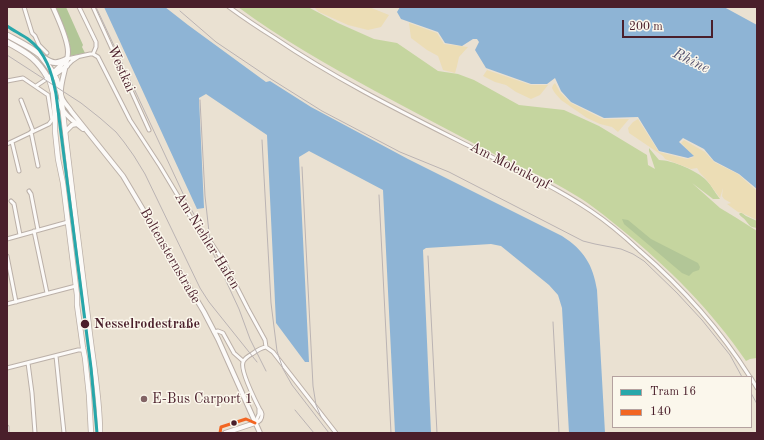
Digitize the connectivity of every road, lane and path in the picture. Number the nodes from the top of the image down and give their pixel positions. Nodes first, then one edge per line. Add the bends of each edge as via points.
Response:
1 (24, 7) edge
2 (53, 7) edge
3 (80, 7) edge
4 (93, 7) edge
5 (229, 7) edge
6 (7, 35) edge
7 (7, 42) edge
8 (47, 53) dead end
9 (93, 54) junction
10 (41, 56) junction
11 (79, 57) junction
12 (67, 59) junction
13 (67, 66) junction
14 (54, 74) junction
15 (48, 78) junction
16 (7, 81) edge
17 (36, 86) junction
18 (53, 93) junction
19 (61, 95) junction
20 (21, 100) dead end
21 (63, 110) junction
22 (77, 124) junction
23 (149, 130) dead end
24 (86, 131) junction
25 (32, 132) junction
26 (65, 132) junction
27 (12, 142) junction
28 (7, 144) edge
29 (58, 157) junction
30 (68, 159) junction
31 (38, 166) dead end
32 (18, 172) dead end
33 (29, 191) dead end
34 (11, 201) dead end
35 (68, 222) junction
36 (36, 231) junction
37 (20, 235) junction
38 (7, 238) edge
39 (7, 256) edge
40 (76, 286) junction
41 (48, 293) junction
42 (16, 302) junction
43 (7, 304) edge
44 (214, 332) junction
45 (266, 348) junction
46 (84, 350) junction
47 (56, 356) junction
48 (243, 361) junction
49 (28, 363) junction
50 (7, 368) edge
51 (750, 376) edge
52 (89, 395) junction
53 (99, 403) junction
54 (256, 423) junction
55 (7, 427) edge
56 (8, 433) edge
57 (35, 433) edge
58 (64, 433) edge
59 (91, 433) edge
60 (100, 433) edge
61 (225, 433) edge
62 (260, 433) edge
63 (336, 433) edge

1 - 8 street via 32,33
2 - 12 main road via 67,48
3 - 9 street, Westkai via 96,42
4 - 23 street, Westkai
5 - 51 street, Am Molenkopf via 301,56 426,124 560,192 602,219 651,260 686,294 718,330
6 - 10 highway
7 - 15 highway via 33,58
9 - 11 street
9 - 45 street, Am Niehler Hafen via 98,57 130,120 190,216 225,264 265,340
10 - 12 highway via 54,63
10 - 14 highway
11 - 12 street
11 - 13 street
12 - 13 main road
12 - 14 main road
13 - 14 main road
13 - 19 main road
14 - 15 main road
14 - 19 main road
15 - 17 street
15 - 18 main road
16 - 17 street via 23,78
17 - 25 street via 48,97 52,120
18 - 21 main road, Boltensternstraße
18 - 29 main road
19 - 21 main road
19 - 24 main road, Boltensternstraße
20 - 25 street
21 - 22 main road, Boltensternstraße
21 - 26 main road
22 - 24 main road, Boltensternstraße
22 - 26 main road
24 - 44 main road, Boltensternstraße via 123,176
25 - 27 street
25 - 31 street
26 - 30 main road
27 - 28 street
27 - 32 street
29 - 30 main road via 63,153
29 - 35 main road
30 - 53 main road
33 - 36 street
34 - 37 street via 14,204
35 - 36 street
35 - 40 main road
36 - 37 street
36 - 41 street
37 - 38 street
39 - 42 street
40 - 41 street
40 - 46 main road
41 - 42 street
42 - 43 street
44 - 48 street via 223,333 234,353
44 - 54 main road, Boltensternstraße
45 - 48 street via 246,357
45 - 63 street, Am Niehler Hafen via 272,352
46 - 47 street
46 - 52 main road
47 - 49 street
47 - 58 street
48 - 54 street via 242,369 262,414
49 - 50 street
49 - 57 street
52 - 53 main road via 95,393
52 - 59 main road
53 - 60 main road
54 - 61 main road
54 - 62 main road, Boltensternstraße
55 - 56 street

